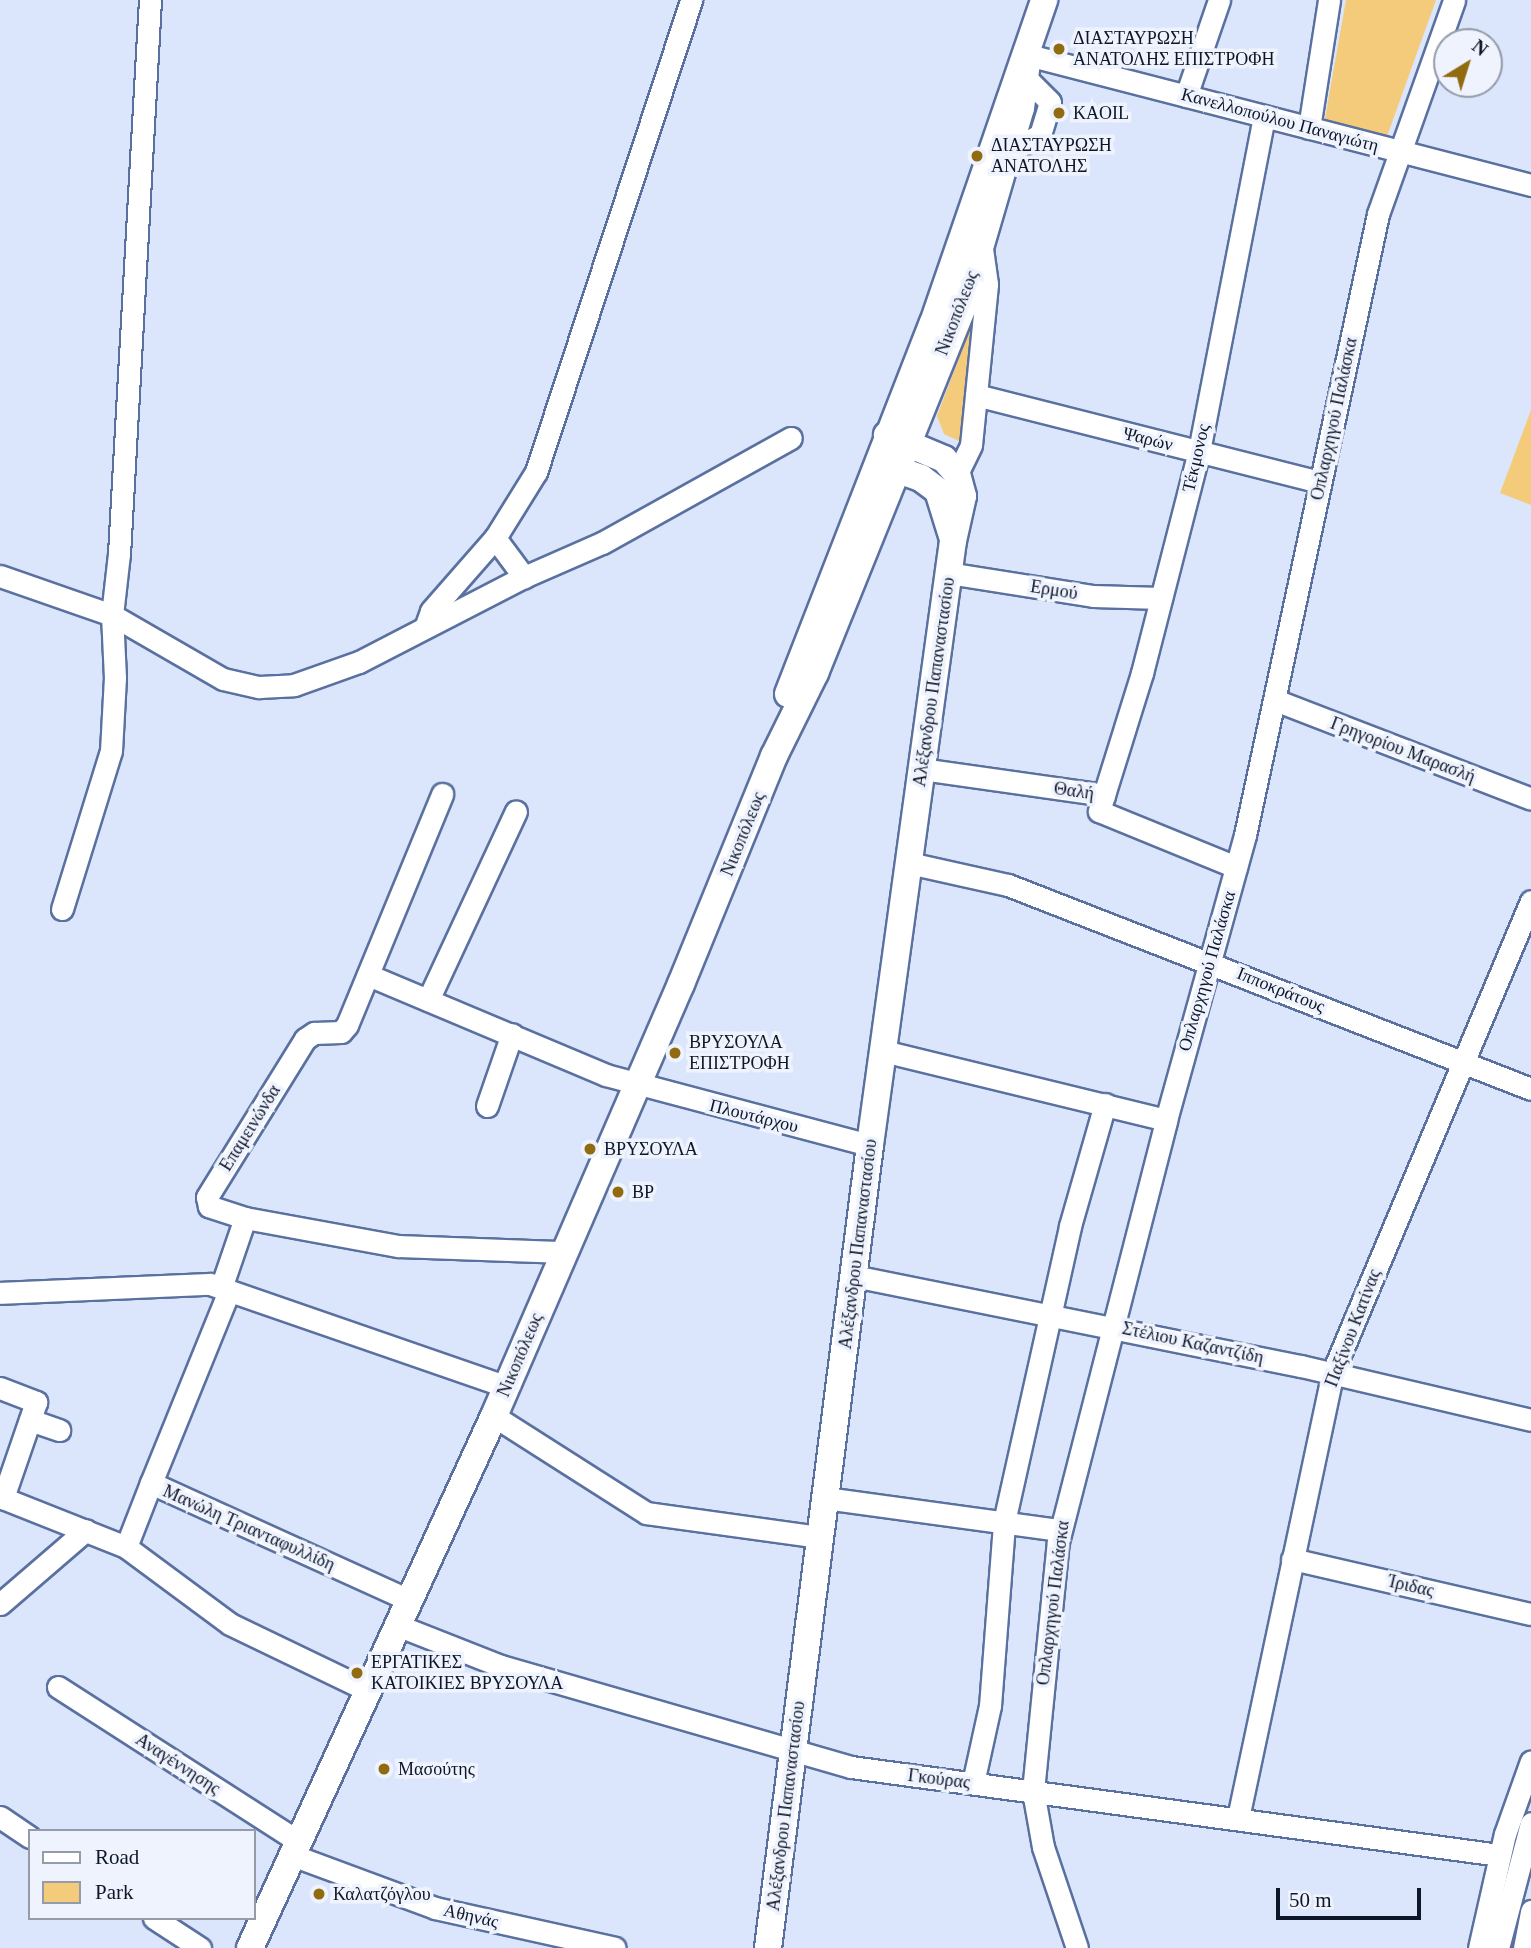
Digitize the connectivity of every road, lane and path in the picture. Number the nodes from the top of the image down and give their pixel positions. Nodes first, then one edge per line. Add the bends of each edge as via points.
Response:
1 (150, 0) edge
2 (1044, 0) edge
3 (1219, 0) edge
4 (1329, 0) edge
5 (1454, 0) edge
6 (686, 1) edge
7 (1028, 67) junction
8 (1186, 96) junction
9 (1264, 116) junction
10 (1309, 128) junction
11 (1398, 151) junction
12 (1531, 185) edge
13 (982, 247) junction
14 (976, 395) junction
15 (791, 438) dead end
16 (897, 439) junction
17 (1199, 451) junction
18 (886, 466) junction
19 (957, 474) junction
20 (1320, 482) junction
21 (884, 502) junction
22 (951, 531) junction
23 (495, 538) junction
24 (948, 573) junction
25 (0, 576) edge
26 (524, 577) junction
27 (1161, 598) junction
28 (112, 615) junction
29 (426, 625) junction
30 (1275, 700) junction
31 (774, 755) junction
32 (922, 769) junction
33 (442, 794) dead end
34 (1104, 795) junction
35 (1531, 799) edge
36 (516, 811) dead end
37 (909, 863) junction
38 (1237, 867) junction
39 (1531, 901) edge
40 (62, 909) dead end
41 (1210, 962) junction
42 (368, 975) junction
43 (428, 1000) junction
44 (512, 1034) junction
45 (883, 1051) junction
46 (1463, 1063) junction
47 (638, 1085) junction
48 (1531, 1089) edge
49 (1105, 1104) junction
50 (487, 1106) dead end
51 (1166, 1120) junction
52 (870, 1145) junction
53 (246, 1218) junction
54 (565, 1252) junction
55 (853, 1276) junction
56 (225, 1289) junction
57 (0, 1293) edge
58 (1051, 1316) junction
59 (1111, 1326) junction
60 (1332, 1374) junction
61 (507, 1387) junction
62 (0, 1388) edge
63 (494, 1416) junction
64 (30, 1420) junction
65 (1531, 1420) edge
66 (59, 1430) dead end
67 (151, 1483) junction
68 (2, 1498) edge
69 (825, 1498) junction
70 (1004, 1522) junction
71 (86, 1530) junction
72 (1060, 1530) junction
73 (820, 1536) junction
74 (125, 1547) junction
75 (1292, 1559) junction
76 (409, 1600) junction
77 (0, 1604) edge
78 (1531, 1614) edge
79 (397, 1625) junction
80 (58, 1687) dead end
81 (367, 1690) junction
82 (793, 1752) junction
83 (1531, 1761) edge
84 (973, 1783) junction
85 (1033, 1791) junction
86 (0, 1818) edge
87 (1238, 1818) junction
88 (1531, 1823) edge
89 (28, 1836) edge
90 (295, 1848) junction
91 (1499, 1855) junction
92 (1531, 1911) edge
93 (157, 1920) edge
94 (200, 1948) edge
95 (250, 1948) edge
96 (615, 1948) edge
97 (768, 1948) edge
98 (1077, 1948) edge
99 (1479, 1948) edge
100 (1498, 1948) edge
101 (1524, 1948) edge

1 - 28 street
2 - 7 main road, Νικοπόλεως
3 - 8 street
4 - 10 street
5 - 11 street, Οπλαρχηγού Παλάσκα
6 - 23 street via 542,455 525,493
7 - 8 street, Κανελλοπούλου Παναγιώτη
7 - 13 main road, Νικοπόλεως
7 - 16 main road, Νικοπόλεως via 984,164
8 - 9 street, Κανελλοπούλου Παναγιώτη
9 - 10 street, Κανελλοπούλου Παναγιώτη
9 - 17 street, Τέκμονος
10 - 11 street, Κανελλοπούλου Παναγιώτη
11 - 12 street, Κανελλοπούλου Παναγιώτη
11 - 20 street, Οπλαρχηγού Παλάσκα via 1378,214
13 - 14 street via 987,284
13 - 16 main road, Νικοπόλεως
14 - 17 street, Ψαρών
14 - 19 street via 971,445
15 - 26 street via 603,543
16 - 18 main road, Νικοπόλεως
16 - 19 main road via 932,450
17 - 20 street, Ψαρών
17 - 27 street, Τέκμονος
18 - 21 main road, Νικοπόλεως
18 - 22 main road via 921,478 938,491
18 - 31 main road, Νικοπόλεως via 789,691
19 - 22 main road, Αλέξανδρου Παπαναστασίου via 963,496
20 - 30 street, Οπλαρχηγού Παλάσκα
21 - 22 main road via 904,494 922,496 937,506
21 - 31 main road, Νικοπόλεως via 793,723
22 - 24 main road, Αλέξανδρου Παπαναστασίου
23 - 26 street
23 - 29 street via 431,611
24 - 27 street, Ερμού via 1093,596
24 - 32 main road, Αλέξανδρου Παπαναστασίου
25 - 28 street
26 - 29 street
27 - 34 street, Τέκμονος
28 - 29 street via 208,673 260,687 293,685 338,671
28 - 40 street via 111,751
30 - 35 street, Γρηγορίου Μαρασλή
30 - 38 street, Οπλαρχηγού Παλάσκα
31 - 47 main road, Νικοπόλεως
32 - 34 street, Θαλή
32 - 37 main road, Αλέξανδρου Παπαναστασίου
33 - 42 street
34 - 38 street, Θαλή via 1099,811
36 - 43 street
37 - 41 street, Ιπποκράτους via 1008,885
37 - 45 main road, Αλέξανδρου Παπαναστασίου
38 - 41 street, Οπλαρχηγού Παλάσκα
39 - 46 street, Παξίνου Κατίνας
41 - 46 street, Ιπποκράτους
41 - 51 street, Οπλαρχηγού Παλάσκα
42 - 43 street, Πλουτάρχου
42 - 53 street, Επαμεινώνδα via 341,1032 314,1033 305,1039 207,1197 209,1206
43 - 44 street, Πλουτάρχου
44 - 47 street, Πλουτάρχου
44 - 50 street
45 - 49 street
45 - 52 main road, Αλέξανδρου Παπαναστασίου
46 - 48 street, Ιπποκράτους
46 - 60 street, Παξίνου Κατίνας
47 - 52 street, Πλουτάρχου
47 - 54 main road, Νικοπόλεως
49 - 51 street
49 - 58 street via 1083,1174
51 - 59 street, Οπλαρχηγού Παλάσκα
52 - 55 main road, Αλέξανδρου Παπαναστασίου
53 - 54 street via 408,1247
53 - 56 street
54 - 61 main road, Νικοπόλεως
55 - 58 street, Στέλιου Καζαντζίδη
55 - 69 main road, Αλέξανδρου Παπαναστασίου
56 - 57 street via 189,1283
56 - 61 street
56 - 67 street
58 - 59 street, Στέλιου Καζαντζίδη
58 - 70 street
59 - 60 street, Στέλιου Καζαντζίδη
59 - 72 street, Οπλαρχηγού Παλάσκα
60 - 65 street, Στέλιου Καζαντζίδη
60 - 75 street, Παξίνου Κατίνας
61 - 63 main road, Νικοπόλεως
62 - 64 street via 36,1402
63 - 73 street via 646,1513
63 - 76 main road, Νικοπόλεως
64 - 66 street
64 - 68 street
67 - 74 street, Μανώλη Τριανταφυλλίδη
67 - 76 street, Μανώλη Τριανταφυλλίδη
68 - 71 street
69 - 70 street
69 - 73 main road, Αλέξανδρου Παπαναστασίου
70 - 72 street
70 - 84 street via 990,1706
71 - 74 street
71 - 77 street
72 - 85 street, Οπλαρχηγού Παλάσκα
73 - 82 main road, Αλέξανδρου Παπαναστασίου
74 - 81 street via 230,1624
75 - 78 street, Ίριδας
75 - 87 street, Παξίνου Κατίνας
76 - 79 main road, Νικοπόλεως
79 - 81 main road, Νικοπόλεως
79 - 82 street, Γκούρας via 501,1666 739,1732
80 - 90 street, Αναγέννησης
81 - 90 main road, Νικοπόλεως
82 - 84 street, Γκούρας via 851,1767
82 - 97 main road, Αλέξανδρου Παπαναστασίου
83 - 91 street
84 - 85 street, Γκούρας
85 - 87 street, Γκούρας
85 - 98 street, Οπλαρχηγού Παλάσκα via 1043,1847
86 - 89 street
87 - 91 street, Γκούρας
88 - 100 street
90 - 95 main road, Νικοπόλεως
90 - 96 street, Αθηνάς via 435,1908
91 - 99 street
92 - 101 street
93 - 94 street

